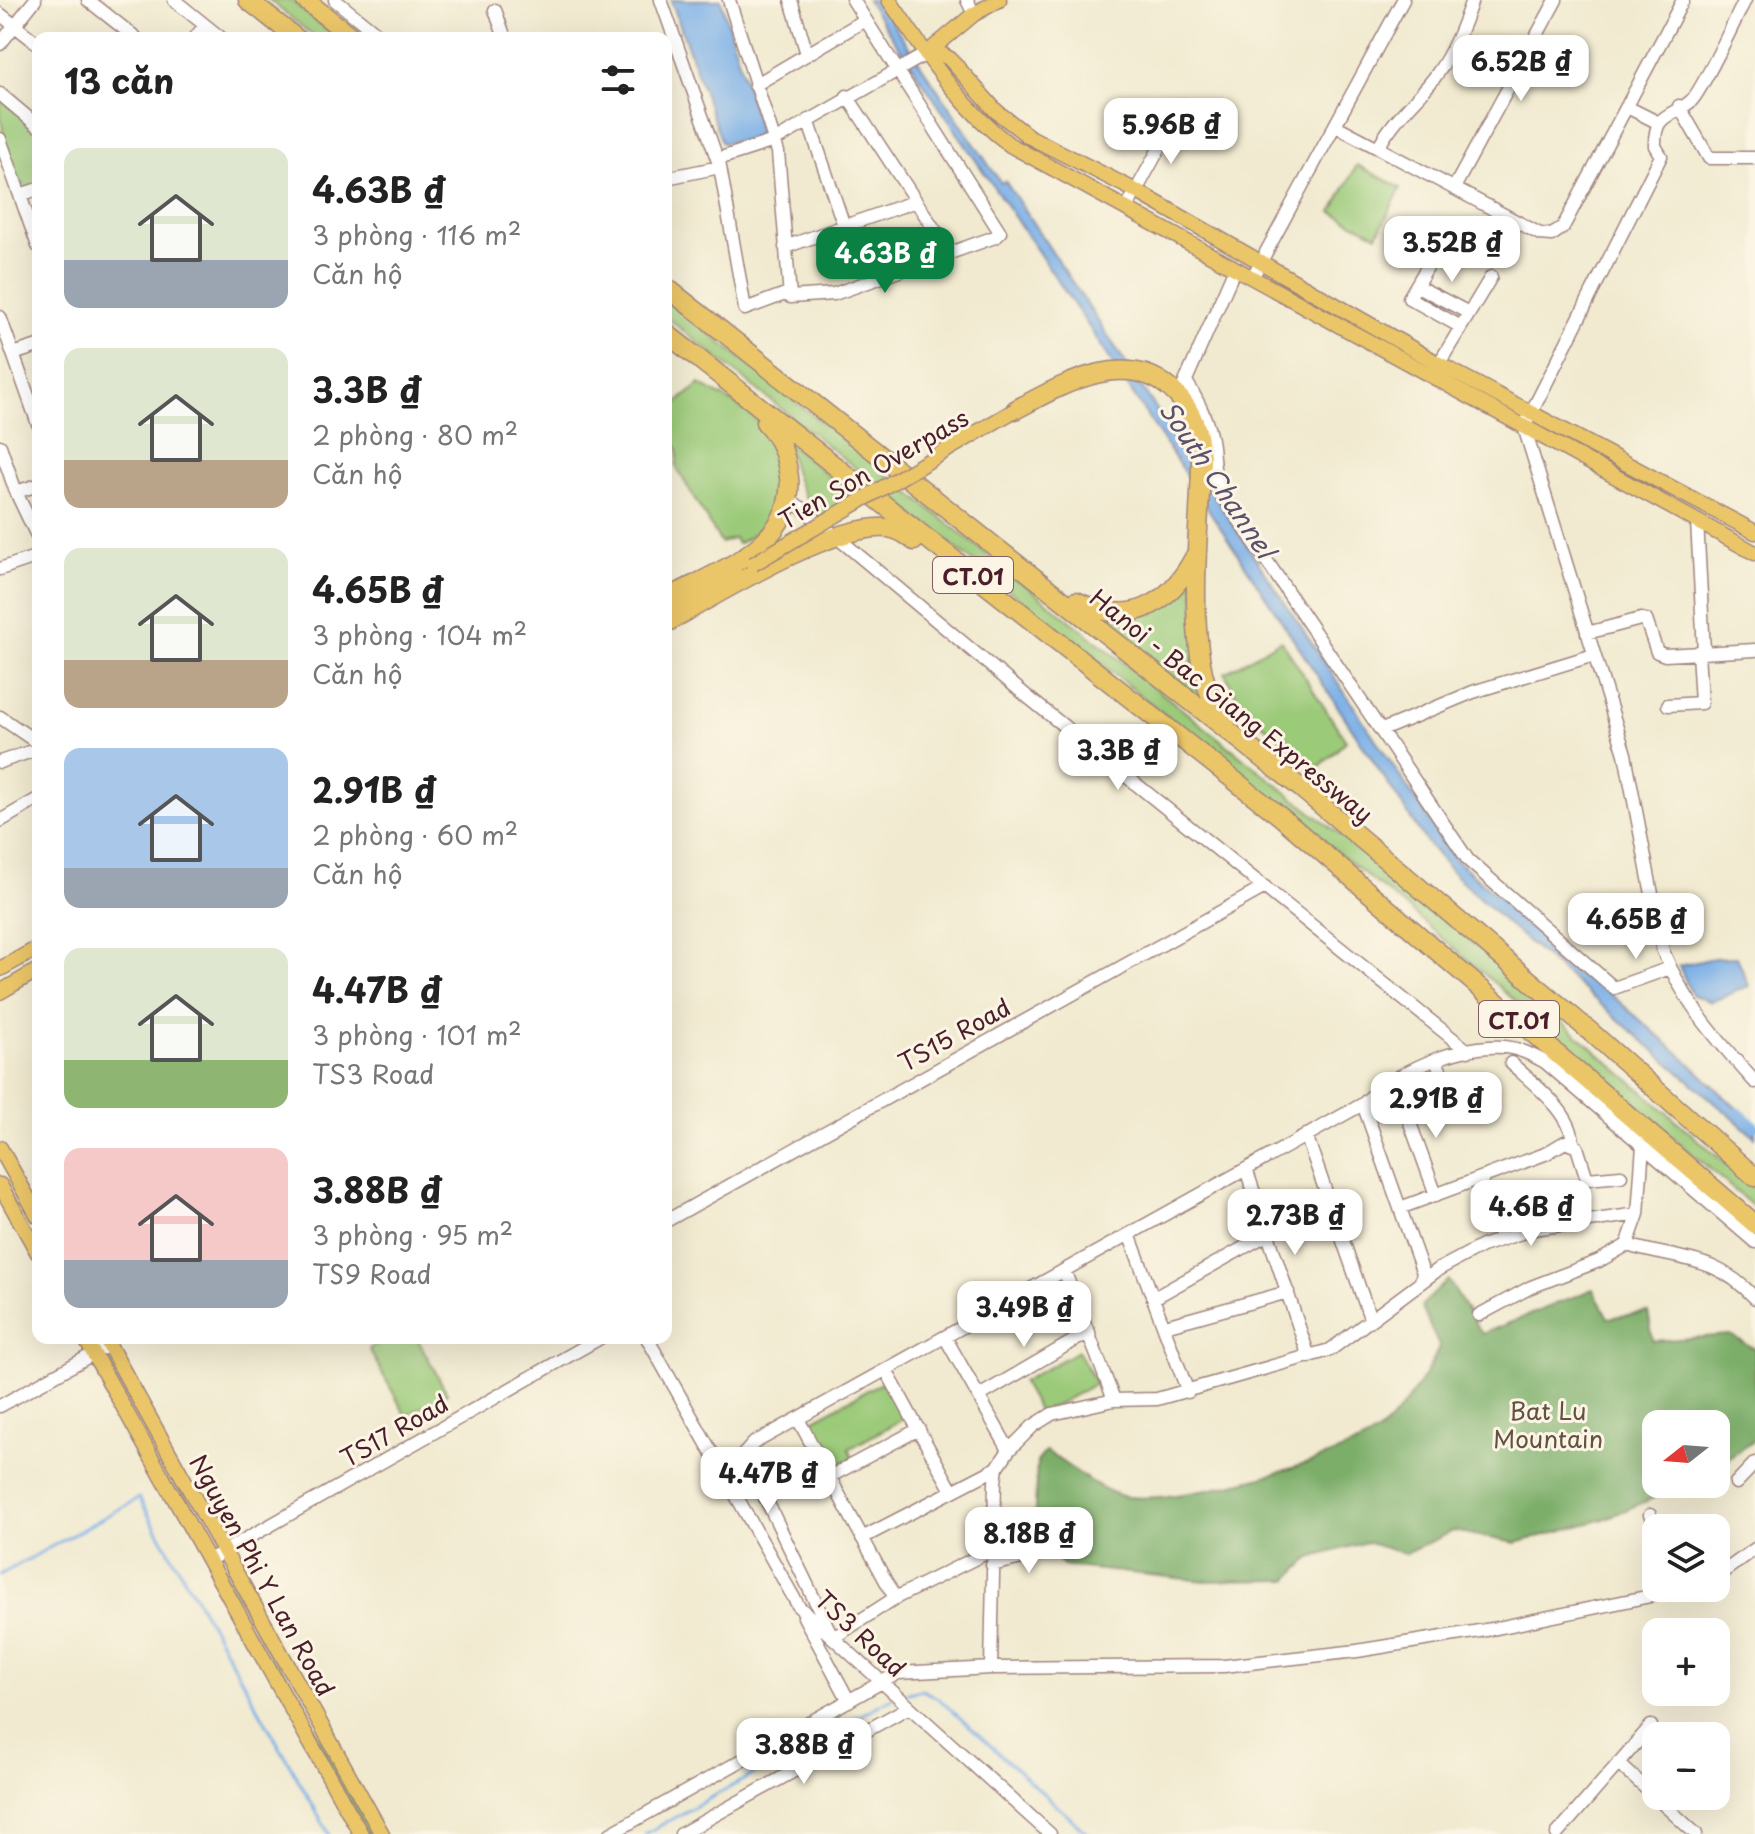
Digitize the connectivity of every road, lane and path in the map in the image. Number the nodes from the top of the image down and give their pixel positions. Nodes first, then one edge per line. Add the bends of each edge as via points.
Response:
1 (35, 0) edge
2 (88, 0) edge
3 (174, 0) edge
4 (248, 0) edge
5 (305, 0) edge
6 (335, 0) edge
7 (661, 0) edge
8 (729, 0) edge
9 (791, 0) edge
10 (853, 0) edge
11 (889, 0) edge
12 (999, 0) edge
13 (1403, 0) edge
14 (1472, 0) edge
15 (1556, 0) edge
16 (1683, 0) edge
17 (1745, 0) edge
18 (971, 7) edge
19 (495, 10) dead end
20 (0, 14) edge
21 (865, 20) junction
22 (15, 25) junction
23 (205, 25) junction
24 (128, 32) edge
25 (200, 32) edge
26 (214, 32) edge
27 (288, 32) edge
28 (345, 32) edge
29 (375, 32) edge
30 (503, 32) edge
31 (668, 32) edge
32 (32, 39) edge
33 (0, 44) edge
34 (672, 45) edge
35 (807, 54) junction
36 (926, 54) junction
37 (901, 67) junction
38 (755, 85) junction
39 (0, 94) edge
40 (847, 96) junction
41 (1183, 105) dead end
42 (1679, 106) junction
43 (1627, 107) junction
44 (808, 120) junction
45 (32, 121) edge
46 (1659, 123) junction
47 (1336, 126) junction
48 (0, 139) edge
49 (774, 141) junction
50 (1378, 148) junction
51 (1755, 158) edge
52 (719, 163) junction
53 (672, 176) edge
54 (1454, 188) junction
55 (32, 191) edge
56 (1136, 191) junction
57 (20, 195) junction
58 (916, 201) junction
59 (1126, 209) junction
60 (844, 226) junction
61 (1450, 228) dead end
62 (32, 229) edge
63 (785, 247) junction
64 (950, 253) junction
65 (1260, 262) junction
66 (1235, 268) junction
67 (1491, 277) dead end
68 (1252, 278) junction
69 (1417, 286) junction
70 (672, 292) edge
71 (788, 293) junction
72 (1469, 313) junction
73 (0, 317) edge
74 (1461, 327) junction
75 (672, 338) edge
76 (32, 348) edge
77 (672, 348) edge
78 (13, 354) junction
79 (1439, 364) junction
80 (1430, 378) junction
81 (1182, 389) junction
82 (32, 407) edge
83 (1015, 410) joint
84 (1531, 411) junction
85 (1524, 427) junction
86 (0, 446) edge
87 (882, 458) junction
88 (32, 486) edge
89 (15, 490) junction
90 (0, 492) edge
91 (871, 495) junction
92 (789, 501) junction
93 (1697, 521) junction
94 (32, 525) edge
95 (1755, 532) edge
96 (835, 538) junction
97 (1755, 553) edge
98 (1197, 554) junction
99 (32, 558) edge
100 (0, 569) edge
101 (672, 596) edge
102 (672, 608) edge
103 (672, 620) edge
104 (1587, 633) junction
105 (1755, 650) edge
106 (1701, 652) junction
107 (1594, 655) junction
108 (1668, 705) dead end
109 (0, 717) edge
110 (1382, 730) junction
111 (32, 739) edge
112 (32, 751) edge
113 (0, 762) edge
114 (32, 802) edge
115 (1281, 817) junction
116 (0, 821) edge
117 (1265, 887) junction
118 (1452, 915) junction
119 (32, 951) edge
120 (1670, 968) junction
121 (0, 969) edge
122 (32, 973) edge
123 (0, 992) edge
124 (1468, 1051) junction
125 (1436, 1061) junction
126 (1511, 1063) dead end
127 (1755, 1082) edge
128 (1401, 1098) dead end
129 (1363, 1104) junction
130 (1459, 1113) dead end
131 (1306, 1135) junction
132 (1573, 1144) junction
133 (1643, 1145) junction
134 (0, 1148) edge
135 (1246, 1169) junction
136 (1621, 1176) dead end
137 (1755, 1177) edge
138 (1480, 1179) junction
139 (0, 1185) edge
140 (1436, 1195) junction
141 (32, 1205) edge
142 (1400, 1208) junction
143 (1638, 1214) junction
144 (672, 1218) edge
145 (1755, 1224) edge
146 (1129, 1234) junction
147 (1268, 1234) junction
148 (1501, 1238) junction
149 (32, 1242) edge
150 (1755, 1242) edge
151 (1627, 1245) junction
152 (1064, 1270) junction
153 (1421, 1281) junction
154 (1288, 1292) junction
155 (1154, 1298) junction
156 (1755, 1298) edge
157 (1479, 1315) dead end
158 (1370, 1318) junction
159 (1165, 1326) junction
160 (1089, 1332) junction
161 (945, 1337) junction
162 (89, 1344) edge
163 (104, 1344) edge
164 (109, 1344) edge
165 (589, 1344) edge
166 (650, 1344) edge
167 (94, 1353) junction
168 (1309, 1357) junction
169 (886, 1370) junction
170 (1188, 1392) junction
171 (979, 1396) junction
172 (1114, 1400) junction
173 (0, 1406) edge
174 (798, 1419) junction
175 (919, 1429) junction
176 (1009, 1450) junction
177 (1755, 1463) edge
178 (997, 1468) junction
179 (829, 1477) junction
180 (1736, 1483) dead end
181 (952, 1491) junction
182 (862, 1538) junction
183 (1052, 1544) dead end
184 (1755, 1549) edge
185 (992, 1550) junction
186 (224, 1551) junction
187 (209, 1560) junction
188 (992, 1565) junction
189 (1730, 1567) edge
190 (1642, 1596) edge
191 (895, 1598) junction
192 (799, 1607) junction
193 (833, 1638) junction
194 (991, 1668) junction
195 (886, 1686) junction
196 (849, 1701) junction
197 (909, 1707) junction
198 (1642, 1736) edge
199 (1618, 1763) junction
200 (361, 1834) edge
201 (382, 1834) edge
202 (610, 1834) edge
203 (681, 1834) edge
204 (1050, 1834) edge
205 (1557, 1834) edge
206 (1696, 1834) edge

1 - 22 street
2 - 24 street
3 - 23 street
4 - 27 highway
5 - 28 highway
6 - 29 street
7 - 31 street
8 - 38 street
9 - 35 street
10 - 21 street
11 - 36 main road
12 - 18 main road
13 - 47 street
14 - 50 street via 1436,75 1402,110
15 - 54 street
16 - 43 street
17 - 42 street via 1692,100
18 - 36 main road
19 - 30 street
20 - 22 street
21 - 35 street
21 - 37 street
22 - 32 street
22 - 33 street
23 - 25 street
23 - 26 street
34 - 52 street
35 - 38 street
36 - 37 street
36 - 56 main road via 950,59 996,111 1028,136
36 - 59 main road via 998,136
37 - 40 street
37 - 64 street via 999,226 995,237
38 - 49 street
39 - 45 street
40 - 44 street
40 - 58 street
41 - 56 street
42 - 46 street
42 - 51 street via 1709,158
43 - 46 street
43 - 54 street via 1563,227 1552,235 1540,234
44 - 49 street
44 - 60 street
46 - 84 street via 1655,146 1661,156
47 - 50 street
47 - 65 street
48 - 57 street
49 - 52 street
49 - 63 street
50 - 54 street
52 - 53 street
52 - 71 street via 745,309
55 - 57 street
56 - 59 street
56 - 65 main road
57 - 62 street
58 - 60 street
58 - 64 street
59 - 66 main road
60 - 63 street
61 - 69 street
63 - 71 street
64 - 71 street via 834,294
65 - 68 street
65 - 79 main road
66 - 68 main road
66 - 81 street
67 - 72 street
68 - 80 main road
69 - 72 street
69 - 74 street via 1409,298
70 - 87 highway, Hanoi - Bac Giang Expressway / CT.01
72 - 74 street
73 - 78 street
74 - 79 street
75 - 91 highway, CT.01
76 - 78 street
77 - 92 highway via 778,437 788,469
78 - 82 street
79 - 80 street
79 - 84 main road
80 - 85 main road
81 - 83 highway via 1137,372 1104,372 1070,382
81 - 98 highway via 1201,457
81 - 110 street via 1202,408 1215,481 1223,496
83 - 91 main road, Tien Son Overpass, bridge
84 - 85 street
84 - 95 main road
85 - 93 main road
85 - 104 street
86 - 89 street
87 - 98 highway via 955,506 1076,602 1096,611 1132,612 1156,603 1175,589
87 - 118 highway, Hanoi - Bac Giang Expressway / CT.01 via 1302,789
88 - 89 street
89 - 90 street
89 - 94 street
91 - 102 main road, Tien Son Overpass, bridge
91 - 115 highway, CT.01
92 - 96 street
92 - 101 highway via 773,534 760,546
93 - 97 main road
93 - 106 street
96 - 103 highway
96 - 115 highway via 867,529 898,530 1215,775
96 - 117 street
98 - 118 highway via 1200,659 1218,712 1368,834
99 - 100 street
104 - 106 street via 1641,619 1646,620 1657,652
104 - 107 street
105 - 106 street
106 - 108 street via 1701,703
107 - 110 street via 1473,692
107 - 120 street via 1625,754
109 - 111 street
110 - 120 street via 1468,860 1614,988
112 - 113 street
114 - 116 street
115 - 145 highway, CT.01
117 - 124 street
117 - 144 street, TS15 Road
118 - 137 highway, Hanoi - Bac Giang Expressway / CT.01
119 - 121 main road
120 - 127 street via 1702,1023
122 - 123 main road
124 - 125 street
124 - 133 street via 1505,1047 1545,1062
125 - 129 street via 1378,1089
125 - 130 street
126 - 132 street via 1555,1105
128 - 140 street
129 - 131 street
129 - 142 street
131 - 135 street
131 - 158 street
132 - 136 street via 1587,1179
132 - 138 street via 1565,1142
133 - 143 street
133 - 150 street
134 - 141 main road
135 - 146 street
135 - 147 street
138 - 140 street
138 - 148 street
139 - 149 main road
140 - 142 street
142 - 153 street via 1423,1273
143 - 148 street
143 - 151 street
146 - 152 street
146 - 155 street
147 - 154 street
147 - 155 street
148 - 153 street
151 - 156 street via 1661,1256 1702,1260 1723,1270
151 - 157 street
152 - 160 street
152 - 161 street
153 - 158 street
154 - 159 street
154 - 168 street
155 - 159 street
158 - 168 street via 1330,1350
159 - 170 street
160 - 171 street
160 - 172 street
161 - 169 street
161 - 171 street
162 - 167 main road, Nguyen Phi Y Lan Road
163 - 167 street
164 - 186 main road, Nguyen Phi Y Lan Road
165 - 186 street, TS17 Road
166 - 192 street, TS3 Road
167 - 173 street
167 - 187 main road, Nguyen Phi Y Lan Road
168 - 170 street
169 - 174 street
169 - 175 street
170 - 172 street
171 - 176 street
172 - 176 street via 1052,1414
174 - 179 street
174 - 193 street via 754,1443 744,1461
175 - 179 street
175 - 181 street
176 - 178 street
177 - 180 street
178 - 181 street
178 - 185 street
179 - 182 street
181 - 182 street
182 - 191 street
183 - 188 street
184 - 189 street
185 - 188 street
185 - 191 street
186 - 187 street, TS17 Road
186 - 201 main road, Nguyen Phi Y Lan Road
187 - 200 main road, Nguyen Phi Y Lan Road
188 - 194 street
190 - 194 street via 1492,1629 1280,1660 1224,1666
191 - 193 street
192 - 193 street, TS3 Road
192 - 196 street
193 - 195 street, TS3 Road
194 - 195 street via 898,1673
195 - 196 street
195 - 197 street, TS3 Road
196 - 202 street
197 - 203 street
197 - 204 street, TS3 Road
198 - 199 street
199 - 205 street
199 - 206 street

